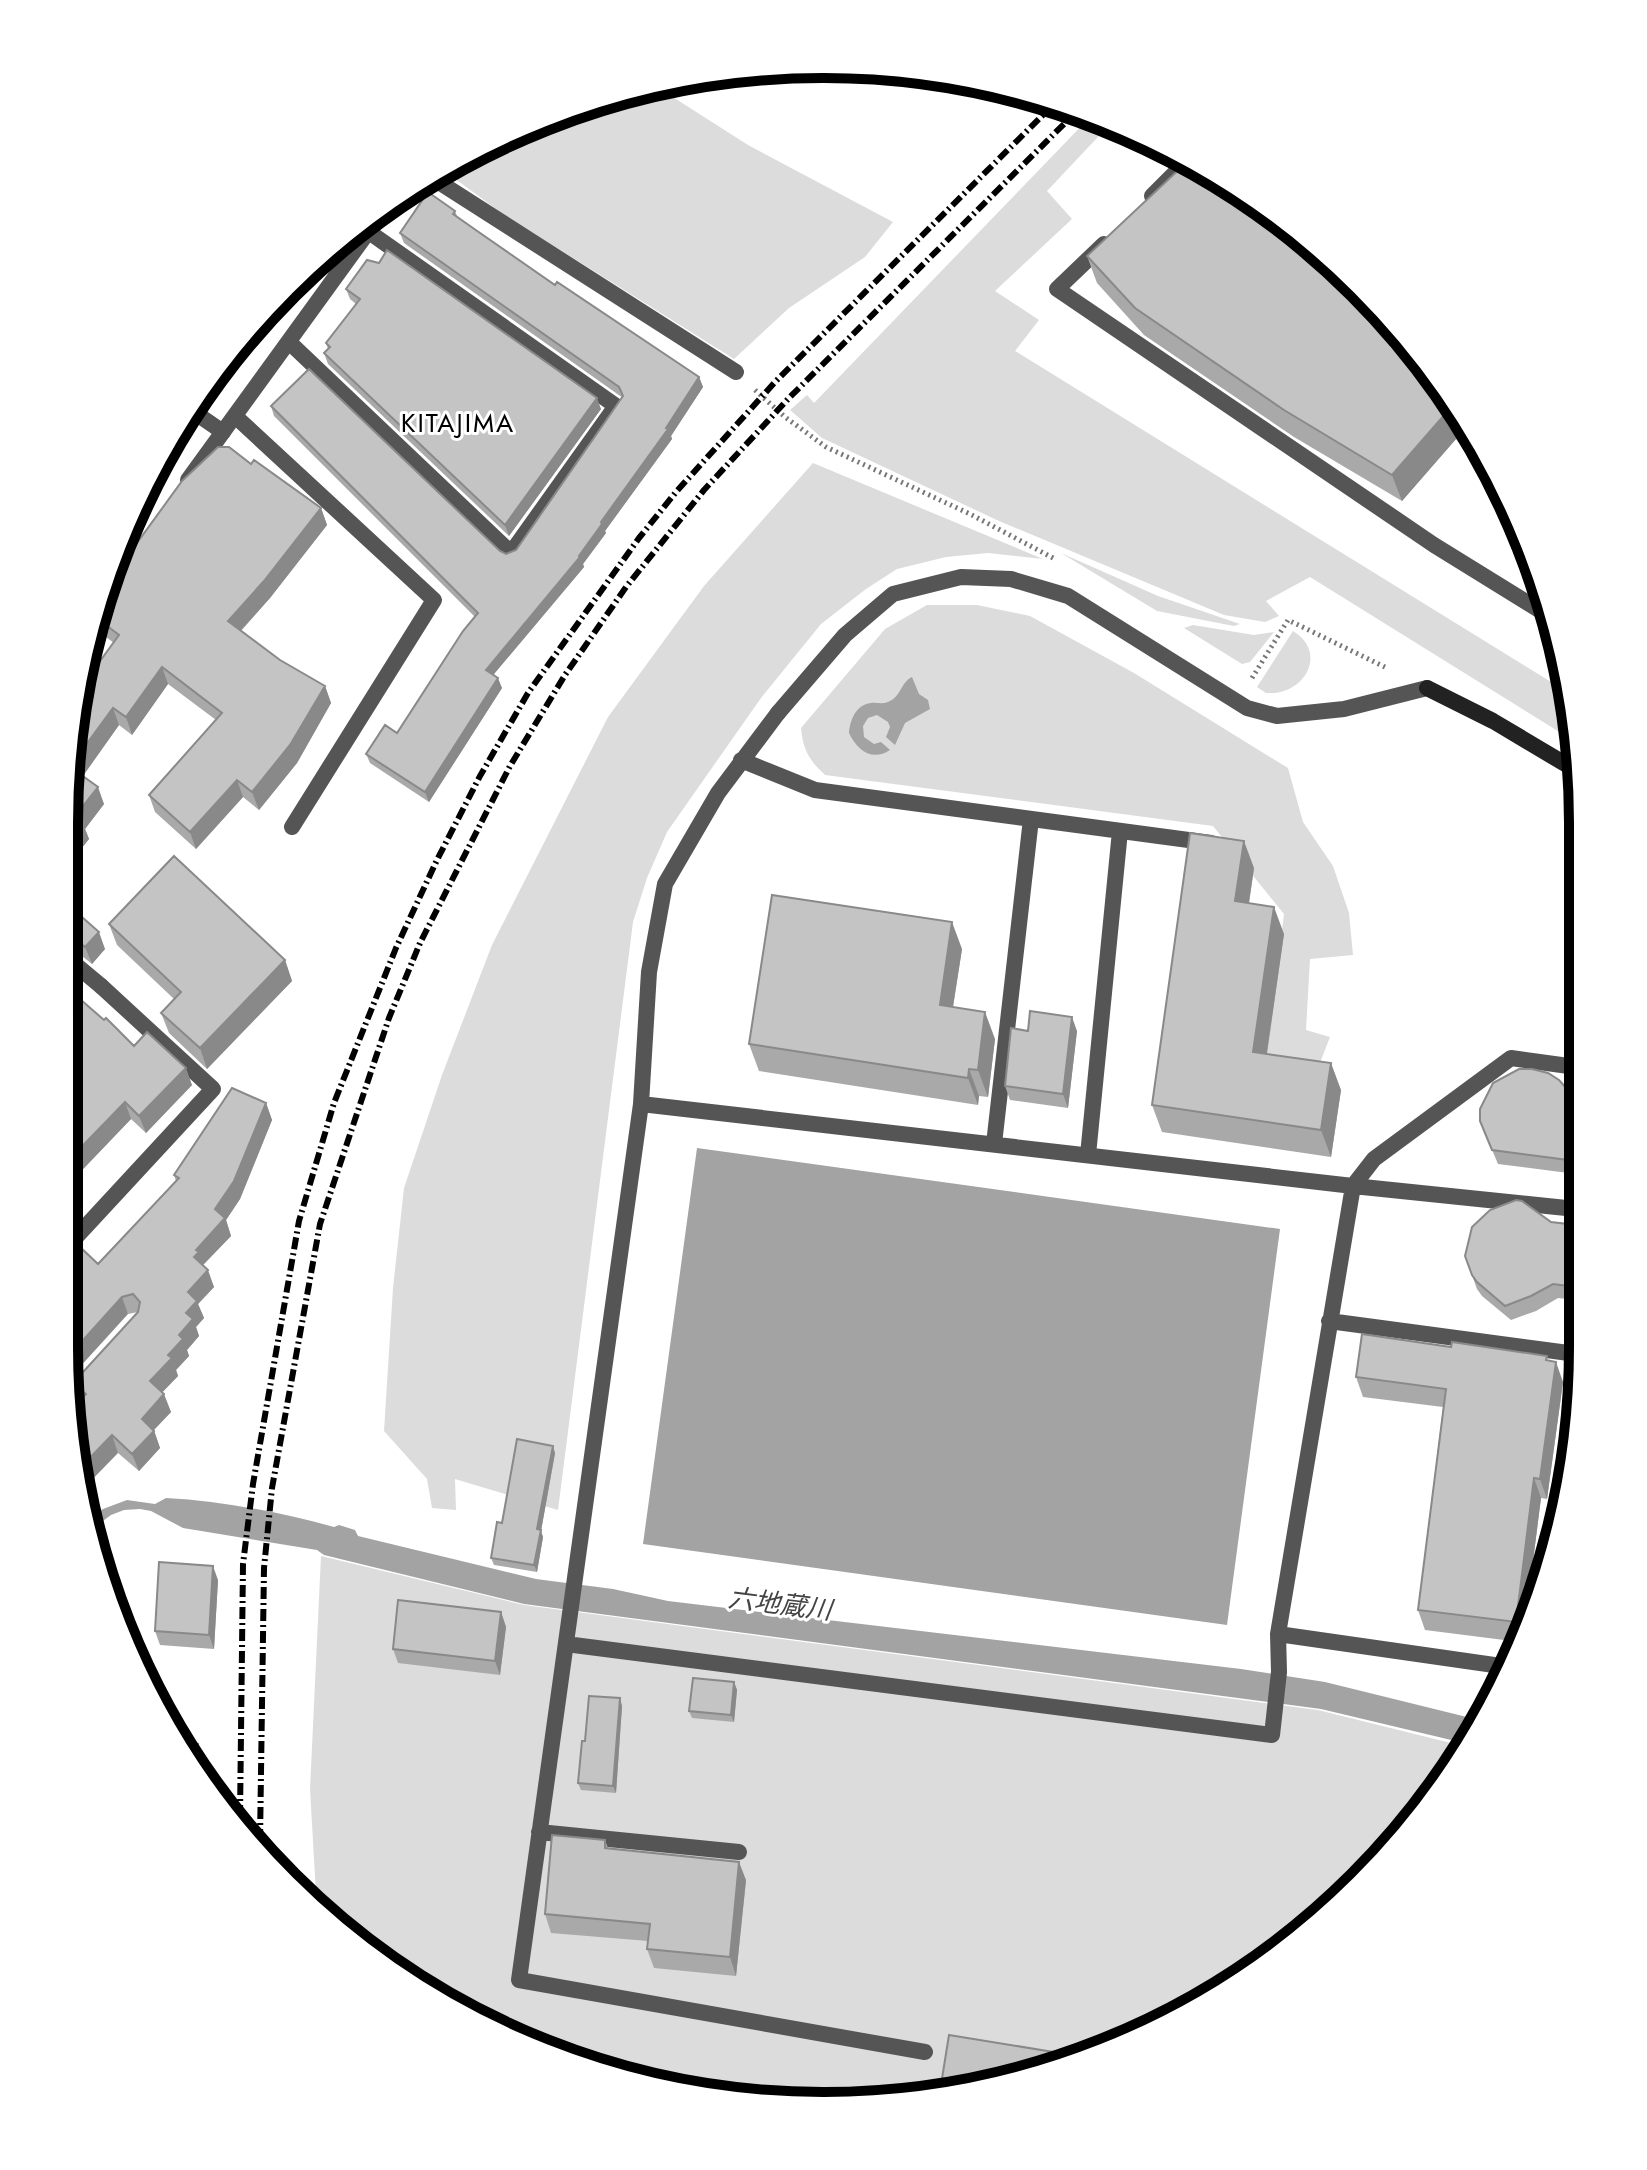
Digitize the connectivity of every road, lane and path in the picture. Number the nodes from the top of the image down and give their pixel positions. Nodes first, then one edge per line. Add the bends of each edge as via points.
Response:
1 (1179, 169) edge
2 (442, 184) edge
3 (1144, 204) edge
4 (369, 232) edge
5 (368, 234) edge
6 (1112, 236) edge
7 (289, 342) junction
8 (736, 372) joint
9 (200, 416) edge
10 (235, 416) junction
11 (223, 432) junction
12 (179, 494) edge
13 (1065, 565) dead end
14 (1537, 609) edge
15 (1252, 678) dead end
16 (1427, 688) junction
17 (741, 760) junction
18 (1566, 765) edge
19 (1031, 819) junction
20 (292, 827) dead end
21 (1120, 831) junction
22 (1229, 846) edge
23 (78, 967) edge
24 (1569, 1066) edge
25 (641, 1104) junction
26 (994, 1144) junction
27 (1088, 1155) junction
28 (1353, 1186) junction
29 (1569, 1208) edge
30 (78, 1235) edge
31 (1329, 1321) junction
32 (1569, 1353) edge
33 (1278, 1634) junction
34 (566, 1644) junction
35 (1497, 1665) edge
36 (539, 1832) junction
37 (739, 1852) dead end
38 (925, 2052) dead end

1 - 3 street
2 - 8 street
4 - 7 street via 616,406 511,553
5 - 7 street
6 - 14 street via 1057,289 1434,545
7 - 10 street
8 - 13 path via 826,447
9 - 11 street
10 - 11 street
10 - 20 street via 434,600
11 - 12 street
15 - 16 path via 1288,620
16 - 17 street via 1344,709 1277,716 1247,708 1068,596 1011,579 961,577 893,594 845,635
16 - 18 street
17 - 19 street via 815,790
17 - 25 street via 665,884 649,972
19 - 21 street
19 - 26 street
21 - 22 street
21 - 27 street
23 - 30 street via 213,1089
24 - 28 street via 1511,1058 1374,1159
25 - 26 street
25 - 34 street
26 - 27 street
27 - 28 street
28 - 29 street
28 - 31 street
31 - 32 street
31 - 33 street
33 - 34 street via 1272,1735
33 - 35 street
34 - 36 street
36 - 37 street
36 - 38 street via 519,1980

